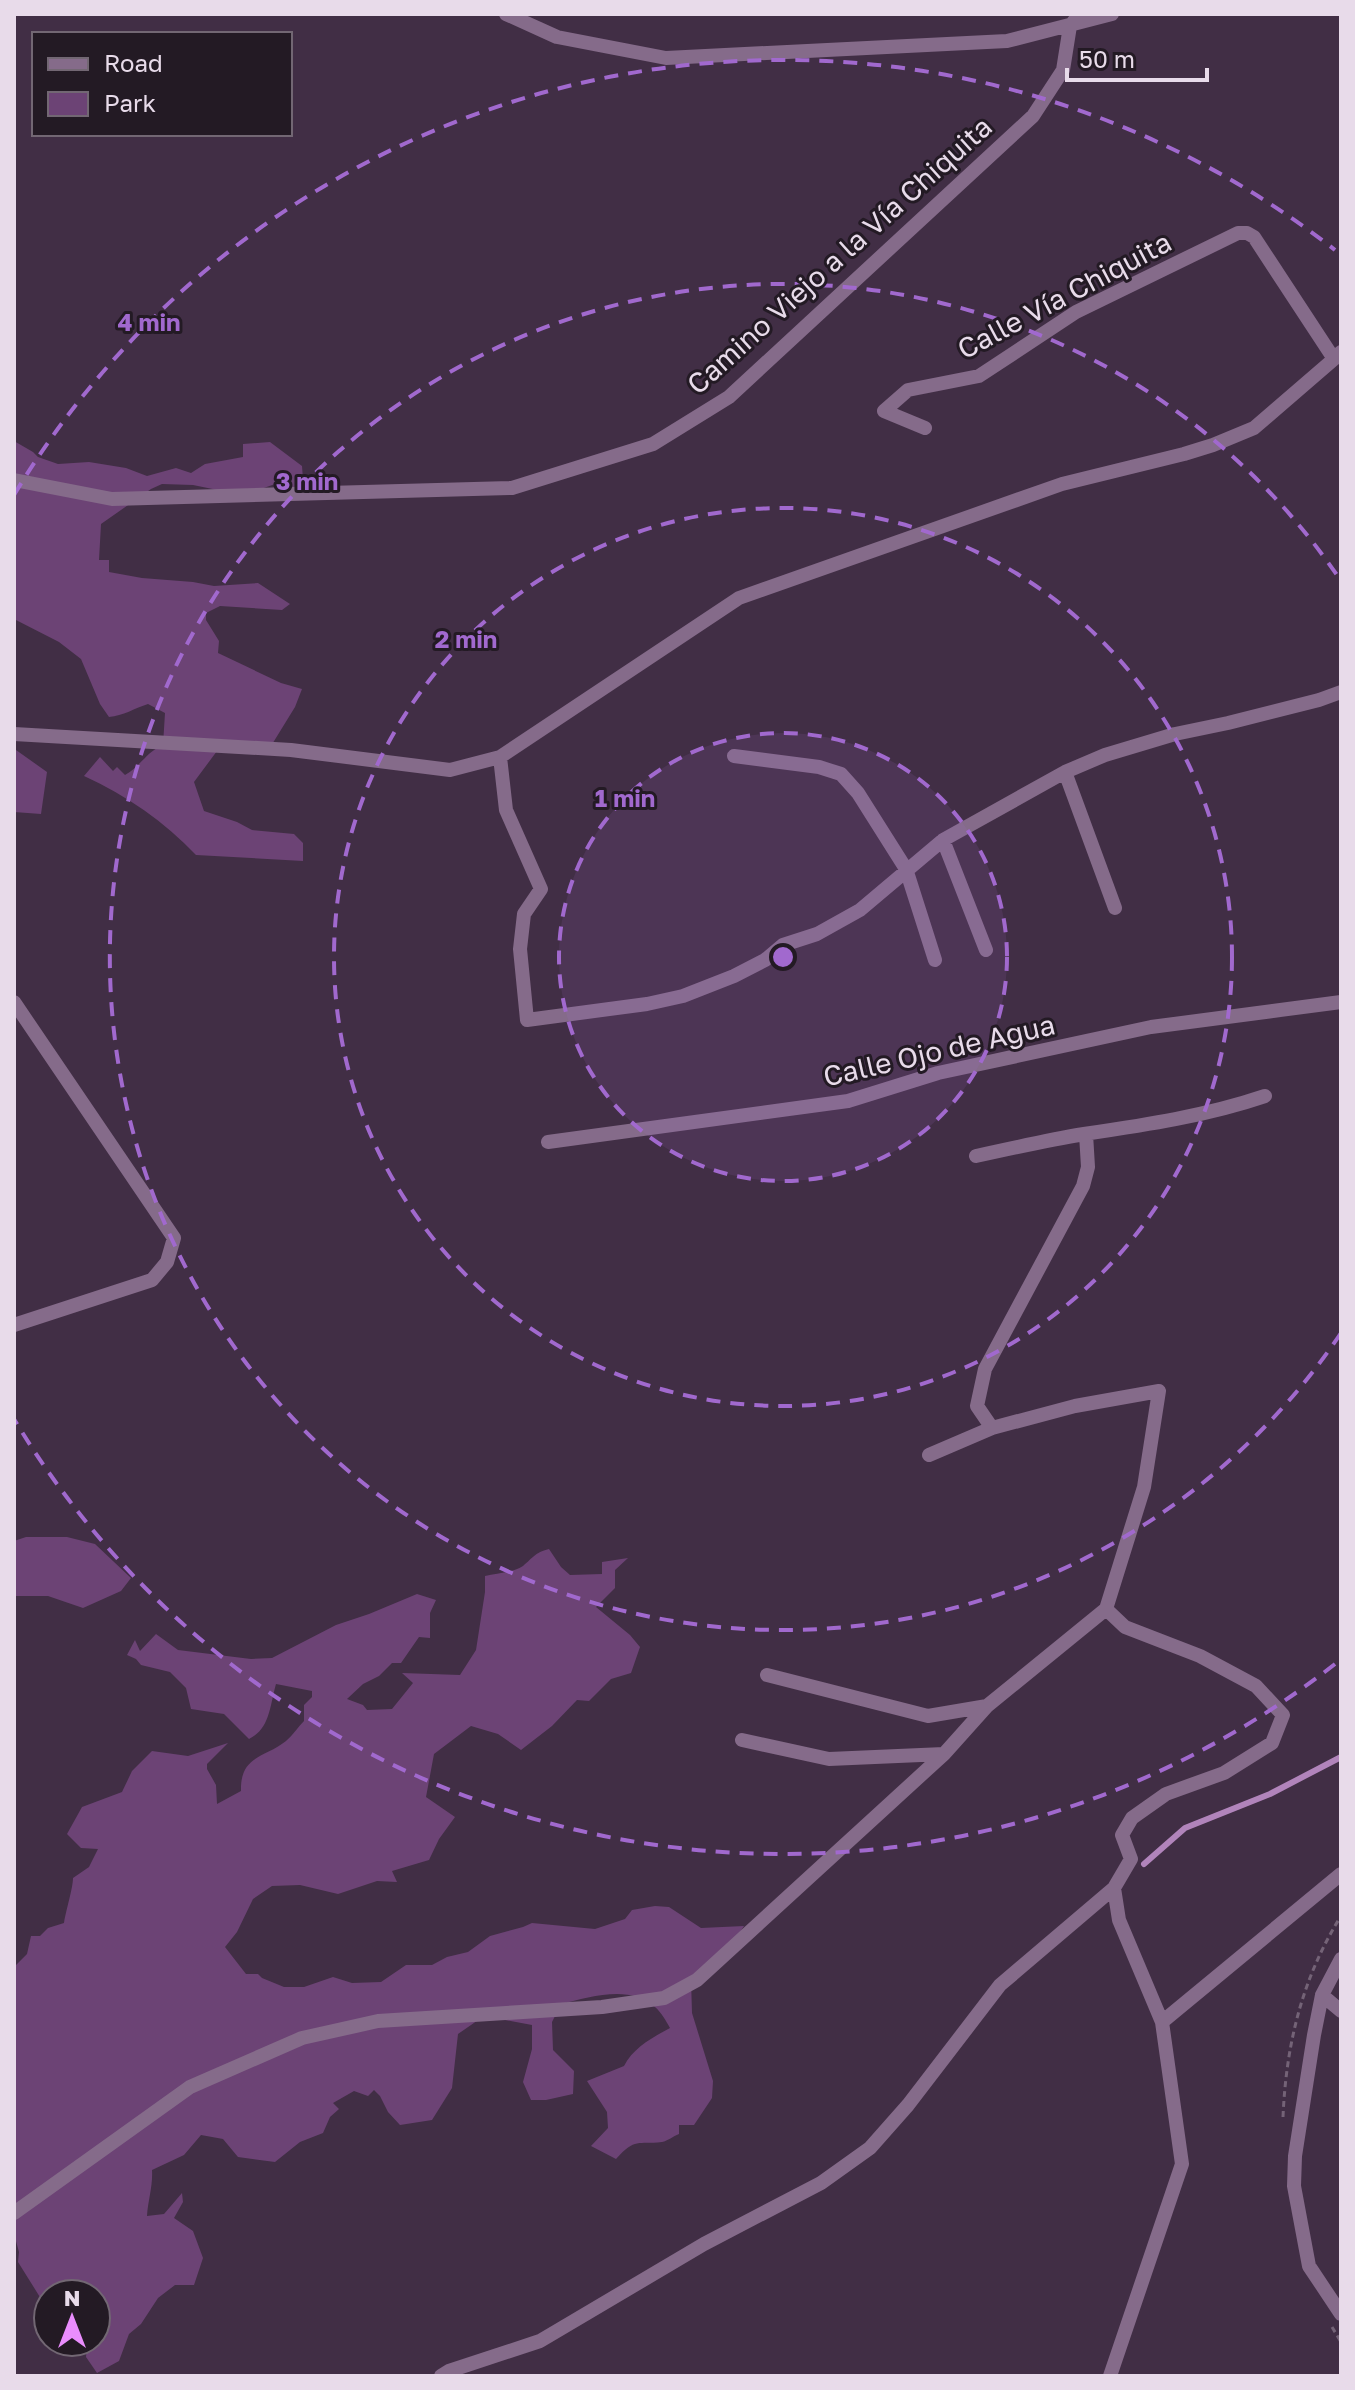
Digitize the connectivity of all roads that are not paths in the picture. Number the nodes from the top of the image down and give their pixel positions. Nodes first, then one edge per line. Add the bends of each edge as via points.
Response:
1 (506, 14) edge
2 (1080, 14) edge
3 (1112, 14) edge
4 (1070, 26) junction
5 (1338, 356) edge
6 (925, 428) dead end
7 (14, 480) edge
8 (1341, 692) edge
9 (14, 734) edge
10 (734, 756) dead end
11 (500, 757) junction
12 (1065, 772) junction
13 (943, 840) junction
14 (906, 869) junction
15 (1115, 908) dead end
16 (986, 950) dead end
17 (935, 960) dead end
18 (14, 1002) edge
19 (1341, 1002) edge
20 (1265, 1096) dead end
21 (1086, 1134) junction
22 (548, 1142) dead end
23 (976, 1156) dead end
24 (14, 1325) edge
25 (992, 1428) junction
26 (929, 1455) dead end
27 (1106, 1609) junction
28 (767, 1675) dead end
29 (987, 1706) junction
30 (742, 1740) dead end
31 (944, 1754) junction
32 (1341, 1874) edge
33 (1114, 1888) junction
34 (1341, 1959) edge
35 (1322, 1995) junction
36 (1341, 2011) edge
37 (1162, 2022) junction
38 (14, 2213) edge
39 (1341, 2314) edge
40 (441, 2376) edge
41 (1110, 2376) edge

1 - 4 street via 557,37 666,58 1007,41
2 - 4 street
3 - 4 street
4 - 7 street, Camino Viejo a la Vía Chiquita via 1063,70 1033,116 729,397 653,444 512,488 112,499
5 - 6 street, Calle Vía Chiquita via 1254,237 1238,233 1076,312 979,376 908,390 884,411
5 - 11 street via 1254,428 1213,445 1062,484 739,598
8 - 12 street via 1163,737
9 - 11 street via 291,750 450,770
10 - 14 street via 841,774
11 - 14 street via 506,810 541,889 524,914 520,949 527,1020 647,1004 734,976 783,945 817,934 860,910
12 - 13 street
12 - 15 street
13 - 14 street
13 - 16 street
14 - 17 street
18 - 24 street via 174,1238 167,1262 152,1280
19 - 22 street, Calle Ojo de Agua via 1151,1027 938,1073 848,1101
20 - 21 street via 1230,1108
21 - 23 street
21 - 25 street via 1083,1186 985,1369 977,1406
25 - 26 street
25 - 27 street via 1159,1391 1144,1487
27 - 29 street
27 - 33 street via 1125,1627 1200,1656 1256,1686 1283,1715 1272,1743 1224,1773 1166,1794 1132,1818 1122,1835 1131,1859
28 - 29 street via 928,1716
29 - 31 street
30 - 31 street via 829,1759
31 - 38 street via 697,1980 664,1998 602,2007 378,2021 302,2038 190,2087
32 - 37 street
33 - 37 street via 1119,1920
33 - 40 street via 1000,1985 870,2148 821,2183 704,2244 540,2341
34 - 35 street
35 - 36 street
35 - 39 street via 1294,2186 1309,2266
37 - 41 street via 1182,2164

